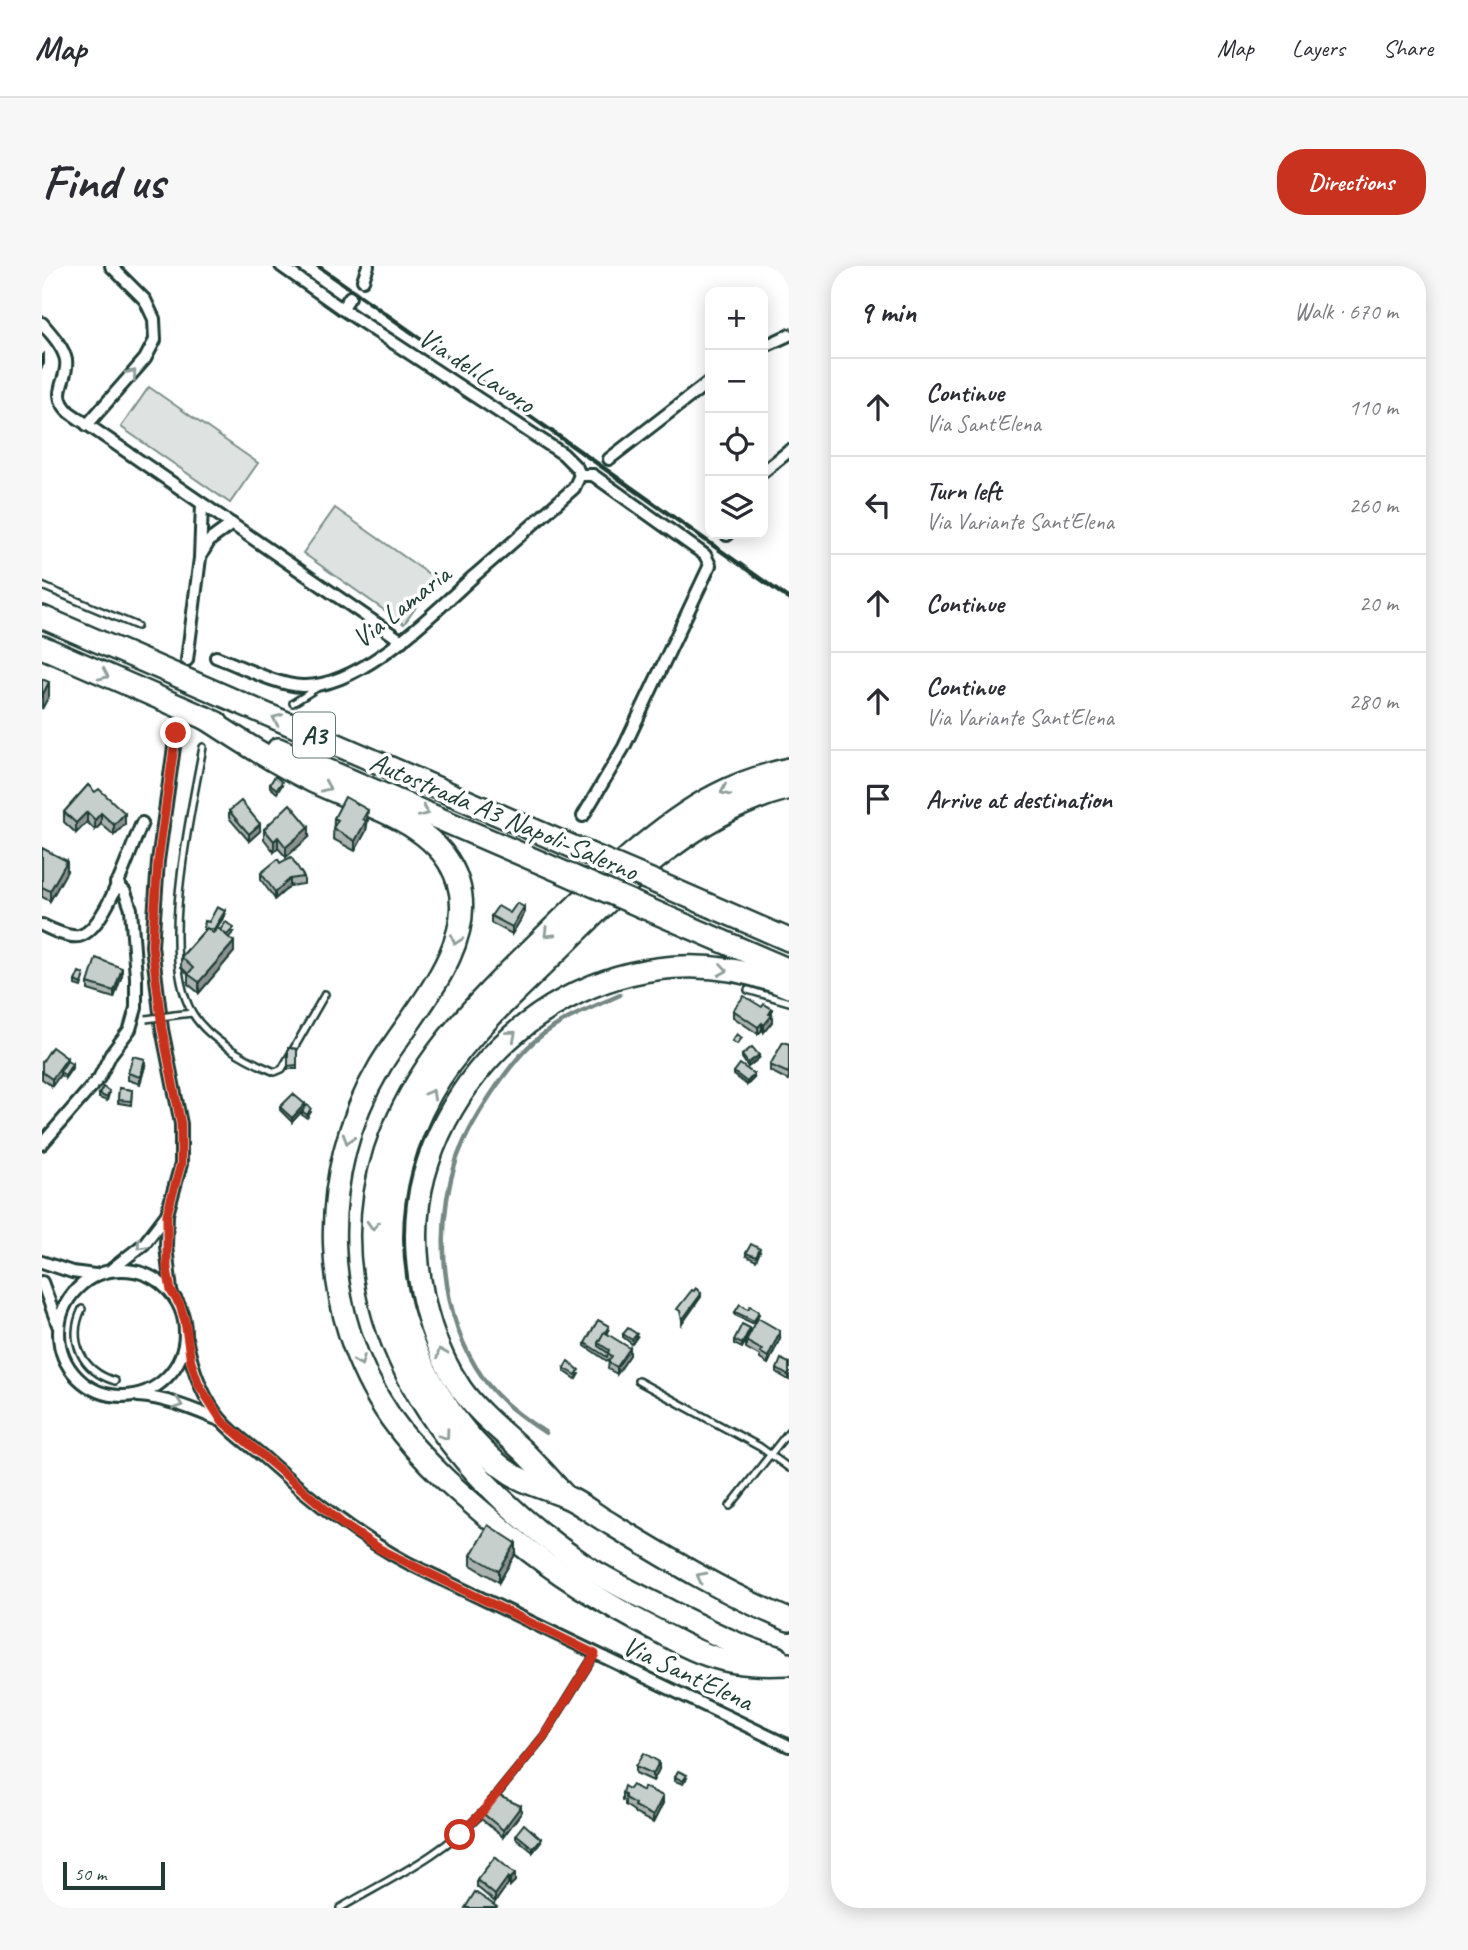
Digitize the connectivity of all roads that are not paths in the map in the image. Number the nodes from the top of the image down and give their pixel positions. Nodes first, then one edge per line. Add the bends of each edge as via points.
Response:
1 (111, 266) edge
2 (281, 266) edge
3 (368, 266) edge
4 (363, 280) tunnel mouth
5 (350, 297) tunnel mouth
6 (342, 309) junction
7 (42, 323) edge
8 (789, 335) edge
9 (768, 345) edge
10 (705, 385) edge
11 (87, 425) junction
12 (789, 451) edge
13 (609, 459) dead end
14 (768, 467) edge
15 (580, 475) junction
16 (202, 504) junction
17 (232, 524) junction
18 (200, 558) junction
19 (42, 586) edge
20 (42, 617) edge
21 (137, 626) dead end
22 (402, 641) junction
23 (42, 647) edge
24 (216, 657) dead end
25 (187, 660) tunnel mouth
26 (322, 684) junction
27 (293, 703) dead end
28 (204, 717) junction
29 (176, 733) tunnel mouth
30 (203, 747) dead end
31 (789, 769) edge
32 (789, 788) edge
33 (583, 816) dead end
34 (142, 823) dead end
35 (116, 883) junction
36 (711, 906) junction
37 (42, 925) edge
38 (789, 929) edge
39 (789, 940) edge
40 (789, 970) edge
41 (789, 987) edge
42 (748, 990) dead end
43 (325, 994) dead end
44 (789, 1002) edge
45 (192, 1013) junction
46 (132, 1021) junction
47 (42, 1144) edge
48 (167, 1214) junction
49 (42, 1262) edge
50 (110, 1270) junction
51 (94, 1275) junction
52 (42, 1282) edge
53 (171, 1291) junction
54 (82, 1309) dead end
55 (58, 1327) junction
56 (186, 1338) junction
57 (115, 1381) dead end
58 (638, 1381) dead end
59 (132, 1395) junction
60 (222, 1421) junction
61 (789, 1431) edge
62 (770, 1454) junction
63 (789, 1468) edge
64 (565, 1496) junction
65 (730, 1506) dead end
66 (789, 1620) edge
67 (595, 1654) junction
68 (789, 1662) edge
69 (789, 1746) edge
70 (340, 1908) edge

11 -> 1 street via 145,359 155,340 154,319 145,300
2 - 6 street, Via del Lavoro
3 - 4 street
5 - 6 street
6 - 15 street, Via del Lavoro via 563,454
7 - 11 street via 65,355 62,405
8 - 9 street
10 - 13 street
11 - 16 street
12 - 14 street
15 - 22 street, Via Lamaria via 574,488
15 - 33 street via 593,475 705,555 710,565 624,747
16 - 17 street
16 - 18 street
17 - 18 street via 211,540
17 - 22 street
18 - 25 street
19 - 21 lane
36 -> 20 highway, Autostrada A3 Napoli-Salerno / A3, bridge
22 - 26 street, Via Lamaria via 348,675
23 -> 28 highway, Autostrada A3 Napoli-Salerno / A3
24 - 26 street, Via Lamaria via 291,684
26 - 27 lane
28 -> 40 highway, Autostrada A3 Napoli-Salerno / A3, bridge
28 -> 68 highway via 300,775 417,830 437,845 458,881 462,922 457,942 361,1104 349,1135 335,1205 333,1244 344,1315 365,1374 391,1417 451,1485 524,1547 582,1588 695,1651 736,1662
29 - 48 street via 158,861 152,946 160,1019 181,1124 181,1164
30 - 45 lane via 177,916 177,967
31 -> 68 highway via 716,795 660,833 577,904 465,1017 423,1072 396,1124 379,1178 372,1238 384,1318 406,1374 450,1443 484,1482 546,1536 611,1582 746,1648
64 -> 32 highway via 535,1487 485,1453 440,1396 410,1339 391,1255 394,1191 404,1154 433,1090 469,1040 598,911 701,824 748,800
34 - 35 street
35 - 37 street via 91,932 76,937
35 - 46 street via 131,909 136,977
36 - 38 highway
36 - 39 highway, Autostrada A3 Napoli-Salerno / A3
64 -> 41 highway via 461,1390 431,1329 417,1239 424,1179 443,1125 473,1076 499,1047 529,1021 579,991 631,974 688,967 740,972
42 - 44 lane
43 - 45 lane via 282,1069 275,1072 213,1035
45 - 46 lane, bridge
46 - 47 street via 99,1078
48 -> 50 street via 144,1244
48 - 53 street
49 - 51 street
50 - 51 street
50 - 53 street via 143,1272
51 - 55 street via 70,1296
52 - 55 street
53 - 56 street via 180,1305
54 - 57 lane via 75,1328 82,1358 96,1373
55 - 59 street via 59,1343 72,1373 107,1394
56 - 59 street via 174,1370 148,1391
56 - 60 street via 199,1385
58 - 62 lane
59 -> 60 street via 158,1397
60 - 67 street via 318,1505 380,1549
61 - 62 lane
62 - 63 lane
62 - 65 lane
66 -> 64 highway via 678,1564
67 - 69 street, Via Sant'Elena
67 - 70 lane, Via Sant'Elena via 544,1736 460,1835 395,1879

